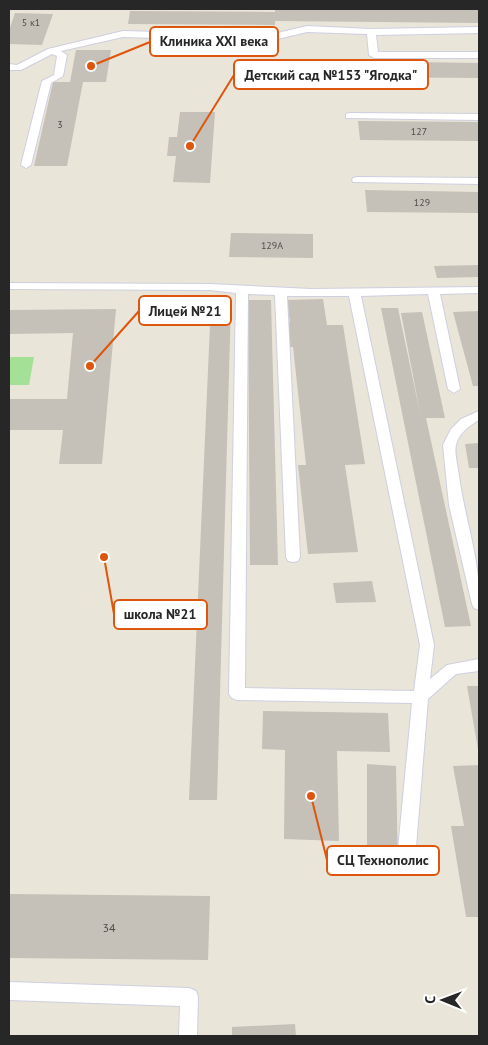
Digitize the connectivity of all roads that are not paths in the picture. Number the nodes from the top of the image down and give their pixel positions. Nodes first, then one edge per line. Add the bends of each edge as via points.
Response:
1 (479, 30) edge
2 (371, 32) junction
3 (51, 52) junction
4 (479, 55) edge
5 (9, 67) edge
6 (349, 116) dead end
7 (479, 117) edge
8 (26, 165) dead end
9 (357, 180) dead end
10 (479, 181) edge
11 (9, 286) edge
12 (433, 290) junction
13 (479, 290) edge
14 (242, 291) junction
15 (281, 291) junction
16 (354, 292) junction
17 (454, 389) dead end
18 (479, 415) edge
19 (293, 557) dead end
20 (479, 604) edge
21 (479, 665) edge
22 (420, 696) junction
23 (406, 860) dead end
24 (9, 991) edge
25 (188, 1036) edge

1 - 2 lane
2 - 3 lane via 307,29 269,38 123,34
2 - 4 lane via 374,54
3 - 5 lane via 18,68
3 - 8 lane via 62,55 58,76 46,81
6 - 7 lane
9 - 10 lane
11 - 14 lane via 210,287
12 - 13 lane
12 - 16 lane
12 - 17 lane
14 - 15 lane
14 - 22 lane via 237,694
15 - 16 lane
15 - 19 lane
16 - 22 lane via 427,645
18 - 20 lane via 466,422 449,445 456,504
21 - 22 lane via 452,669
22 - 23 lane
24 - 25 lane via 189,997

